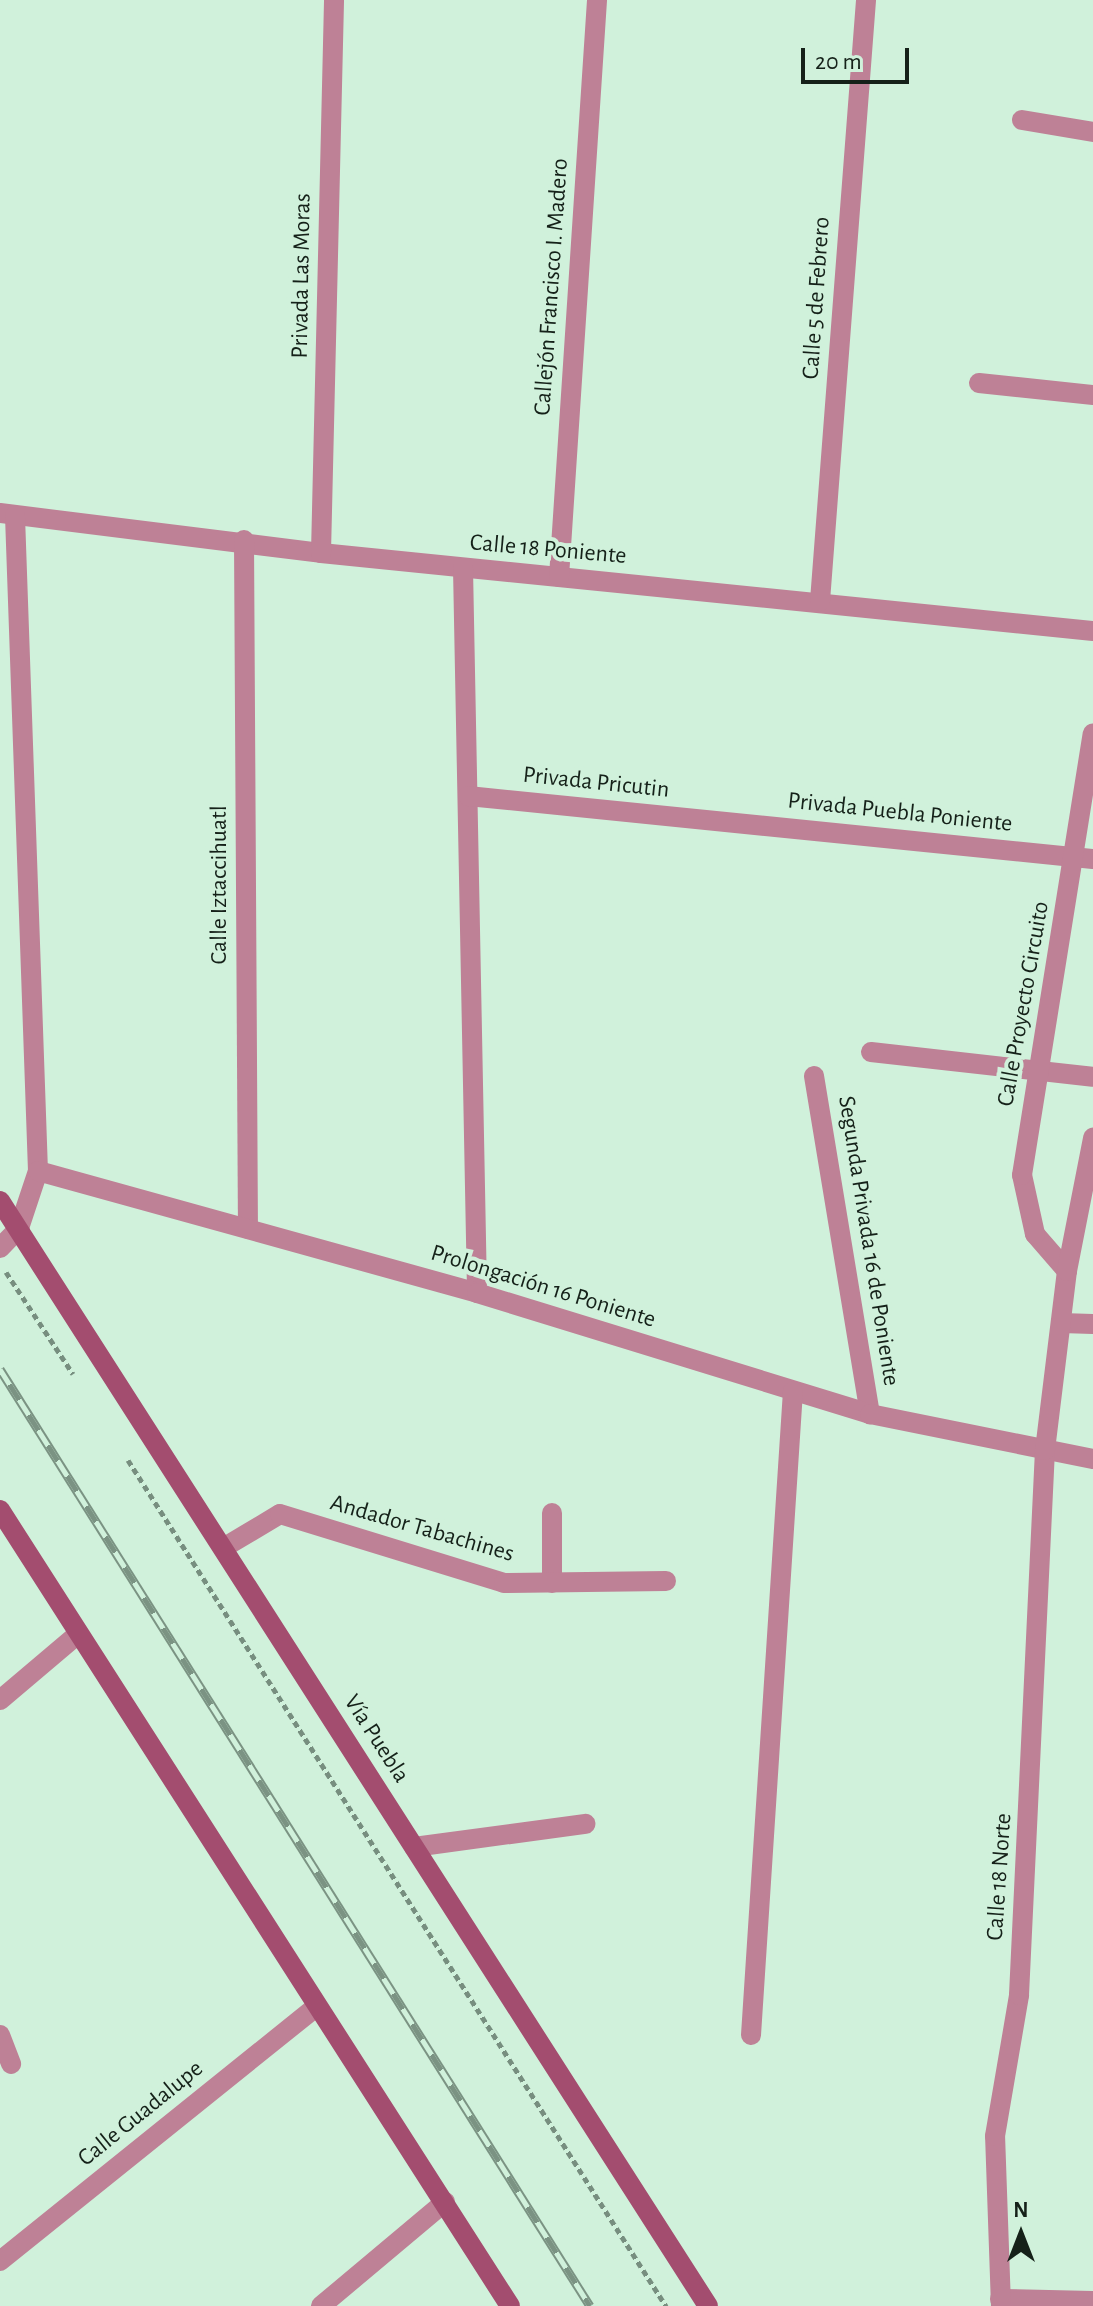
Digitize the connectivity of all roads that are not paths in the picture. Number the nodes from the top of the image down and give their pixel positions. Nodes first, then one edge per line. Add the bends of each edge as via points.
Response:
1 (334, 0) edge
2 (597, 0) edge
3 (866, 0) edge
4 (1022, 120) dead end
5 (1093, 132) edge
6 (979, 383) dead end
7 (1093, 395) edge
8 (8, 515) edge
9 (244, 540) junction
10 (321, 553) junction
11 (463, 568) junction
12 (559, 577) junction
13 (820, 601) junction
14 (1093, 631) edge
15 (1093, 734) edge
16 (468, 796) junction
17 (719, 821) joint
18 (1084, 858) edge
19 (871, 1052) dead end
20 (1039, 1072) junction
21 (814, 1076) dead end
22 (1093, 1077) edge
23 (1093, 1138) edge
24 (38, 1171) junction
25 (0, 1201) edge
26 (19, 1228) junction
27 (248, 1229) junction
28 (0, 1248) edge
29 (1067, 1271) junction
30 (477, 1293) junction
31 (1061, 1323) junction
32 (1093, 1324) edge
33 (793, 1391) junction
34 (870, 1414) junction
35 (1045, 1450) junction
36 (1093, 1459) edge
37 (0, 1510) edge
38 (552, 1513) dead end
39 (223, 1548) junction
40 (666, 1581) dead end
41 (552, 1583) junction
42 (78, 1634) junction
43 (0, 1700) edge
44 (585, 1824) dead end
45 (414, 1847) junction
46 (315, 2008) junction
47 (0, 2035) edge
48 (751, 2035) dead end
49 (11, 2064) dead end
50 (445, 2202) junction
51 (0, 2261) edge
52 (1093, 2301) edge
53 (1000, 2302) edge
54 (321, 2306) edge
55 (510, 2306) edge
56 (708, 2306) edge

1 - 10 street, Privada Las Moras
2 - 12 street, Callejón Francisco I. Madero
3 - 13 street, Calle 5 de Febrero
4 - 5 street
6 - 7 street
8 - 9 street, Calle 18 Poniente
8 - 24 street
9 - 10 street, Calle 18 Poniente
9 - 27 street, Calle Iztaccihuatl
10 - 11 street, Calle 18 Poniente
11 - 12 street, Calle 18 Poniente
11 - 16 street
12 - 13 street, Calle 18 Poniente
13 - 14 street, Calle 18 Poniente
15 - 18 street, Calle Proyecto Circuito
16 - 17 street, Privada Pricutin
16 - 30 street
17 - 18 street, Privada Puebla Poniente
18 - 20 street, Calle Proyecto Circuito
19 - 20 street
20 - 22 street
20 - 29 street, Calle Proyecto Circuito via 1022,1175 1035,1234
21 - 34 street, Segunda Privada 16 de Poniente
23 - 29 street
24 - 26 street
24 - 27 street, Prolongación 16 Poniente
25 - 26 main road, Vía Puebla
26 - 28 street
26 - 39 main road, Vía Puebla
27 - 30 street, Prolongación 16 Poniente
29 - 31 street
30 - 33 street, Prolongación 16 Poniente
31 - 32 street
31 - 35 street
33 - 34 street, Prolongación 16 Poniente
33 - 48 street
34 - 35 street, Prolongación 16 Poniente
35 - 36 street, Prolongación 16 Poniente
35 - 53 street, Calle 18 Norte via 1019,1995 995,2136
37 - 42 main road
38 - 41 street
39 - 41 street, Andador Tabachines via 280,1514 504,1583
39 - 45 main road, Vía Puebla
40 - 41 street, Andador Tabachines
42 - 43 street
42 - 46 main road
44 - 45 street
45 - 56 main road, Vía Puebla
46 - 50 main road
46 - 51 street, Calle Guadalupe
47 - 49 street
50 - 54 street
50 - 55 main road
52 - 53 street

